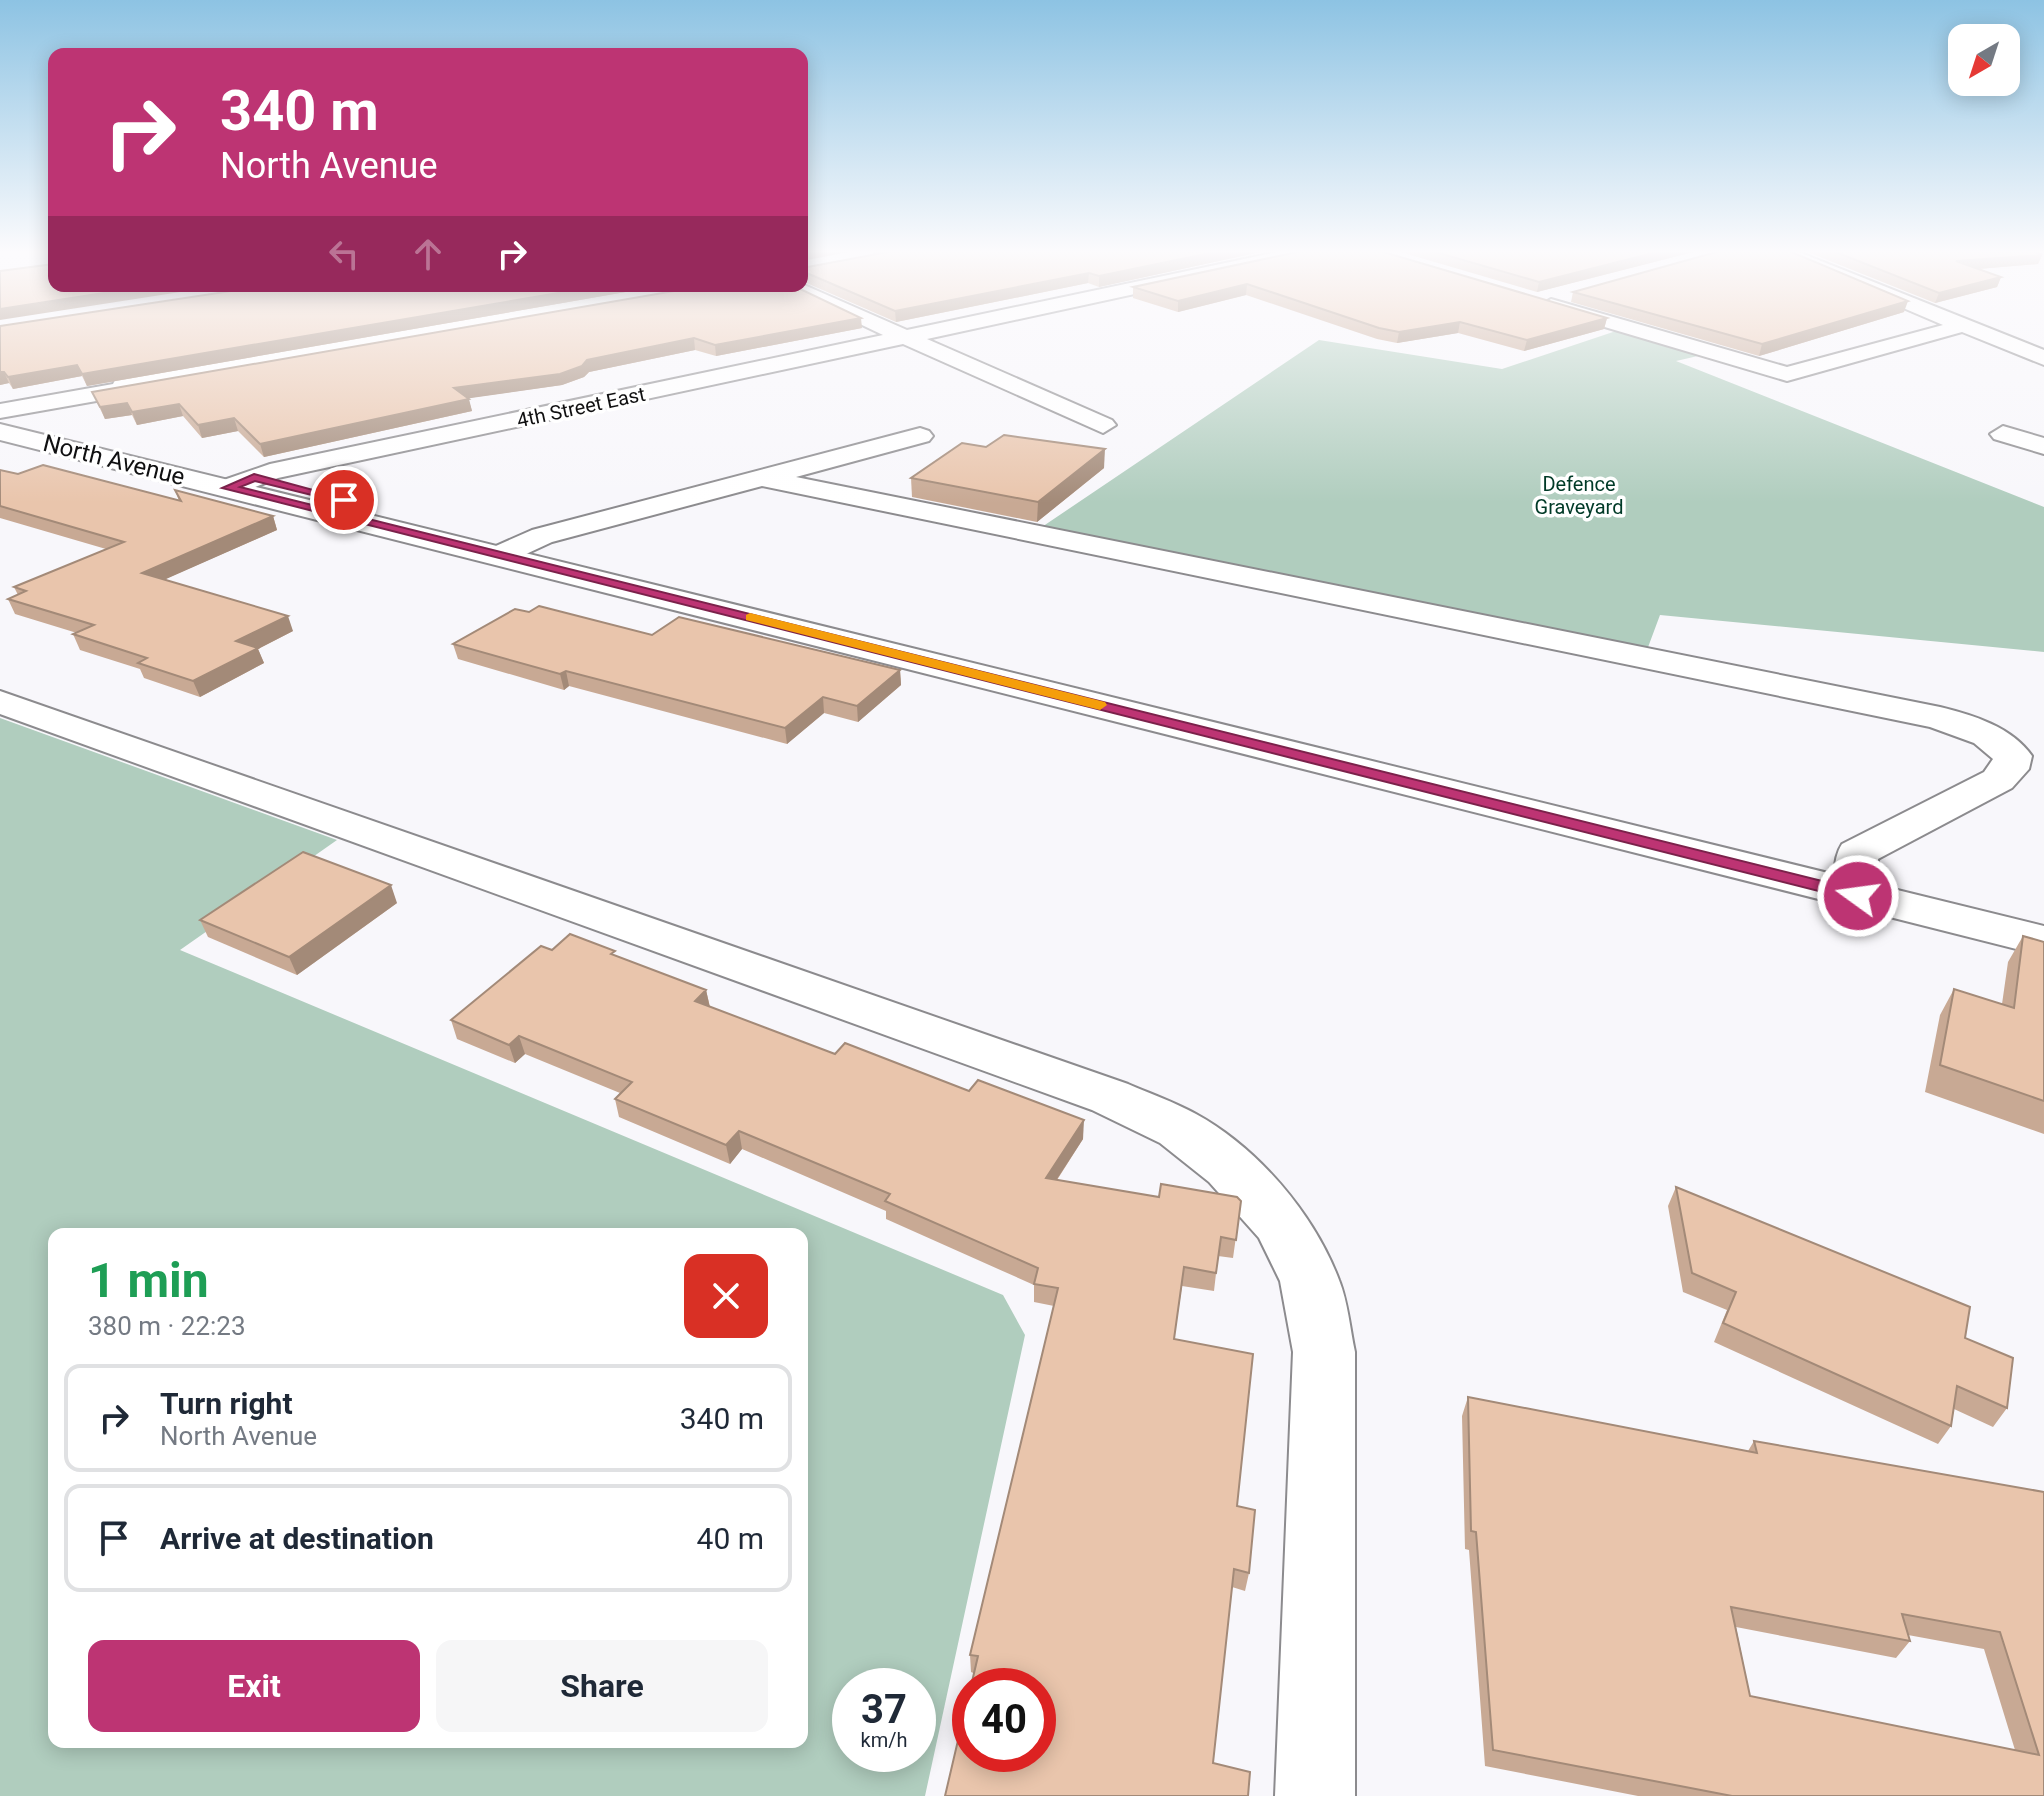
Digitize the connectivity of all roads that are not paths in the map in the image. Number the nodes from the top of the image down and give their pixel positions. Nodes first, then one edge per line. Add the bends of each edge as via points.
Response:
1 (403, 335) edge
2 (428, 335) edge
3 (904, 335) edge
4 (926, 335) edge
5 (1653, 335) edge
6 (1929, 335) edge
7 (1988, 335) edge
8 (911, 338) junction
9 (2044, 358) edge
10 (0, 408) edge
11 (0, 418) edge
12 (1103, 425) dead end
13 (0, 432) edge
14 (2003, 434) dead end
15 (920, 436) dead end
16 (2044, 446) edge
17 (766, 479) junction
18 (241, 483) junction
19 (512, 549) junction
20 (0, 702) edge
21 (1858, 884) junction
22 (2044, 918) edge
23 (2044, 941) edge
24 (1315, 1796) edge

1 - 10 street
2 - 10 street
3 - 8 street
4 - 8 street, 4th Street East
5 - 6 street via 1787,374
7 - 9 street
8 - 12 street
8 - 18 street, 4th Street East
11 - 18 street, North Avenue
13 - 18 street, North Avenue
14 - 16 street
15 - 17 street
17 - 19 street via 542,536
17 - 21 street via 1940,718 1987,735 2013,756 2010,769 1998,780 1857,853
18 - 19 street, North Avenue
19 - 21 street, North Avenue
20 - 24 street via 1110,1097 1179,1129 1228,1167 1280,1223 1310,1281 1324,1352
21 - 22 street, North Avenue
21 - 23 street, North Avenue

